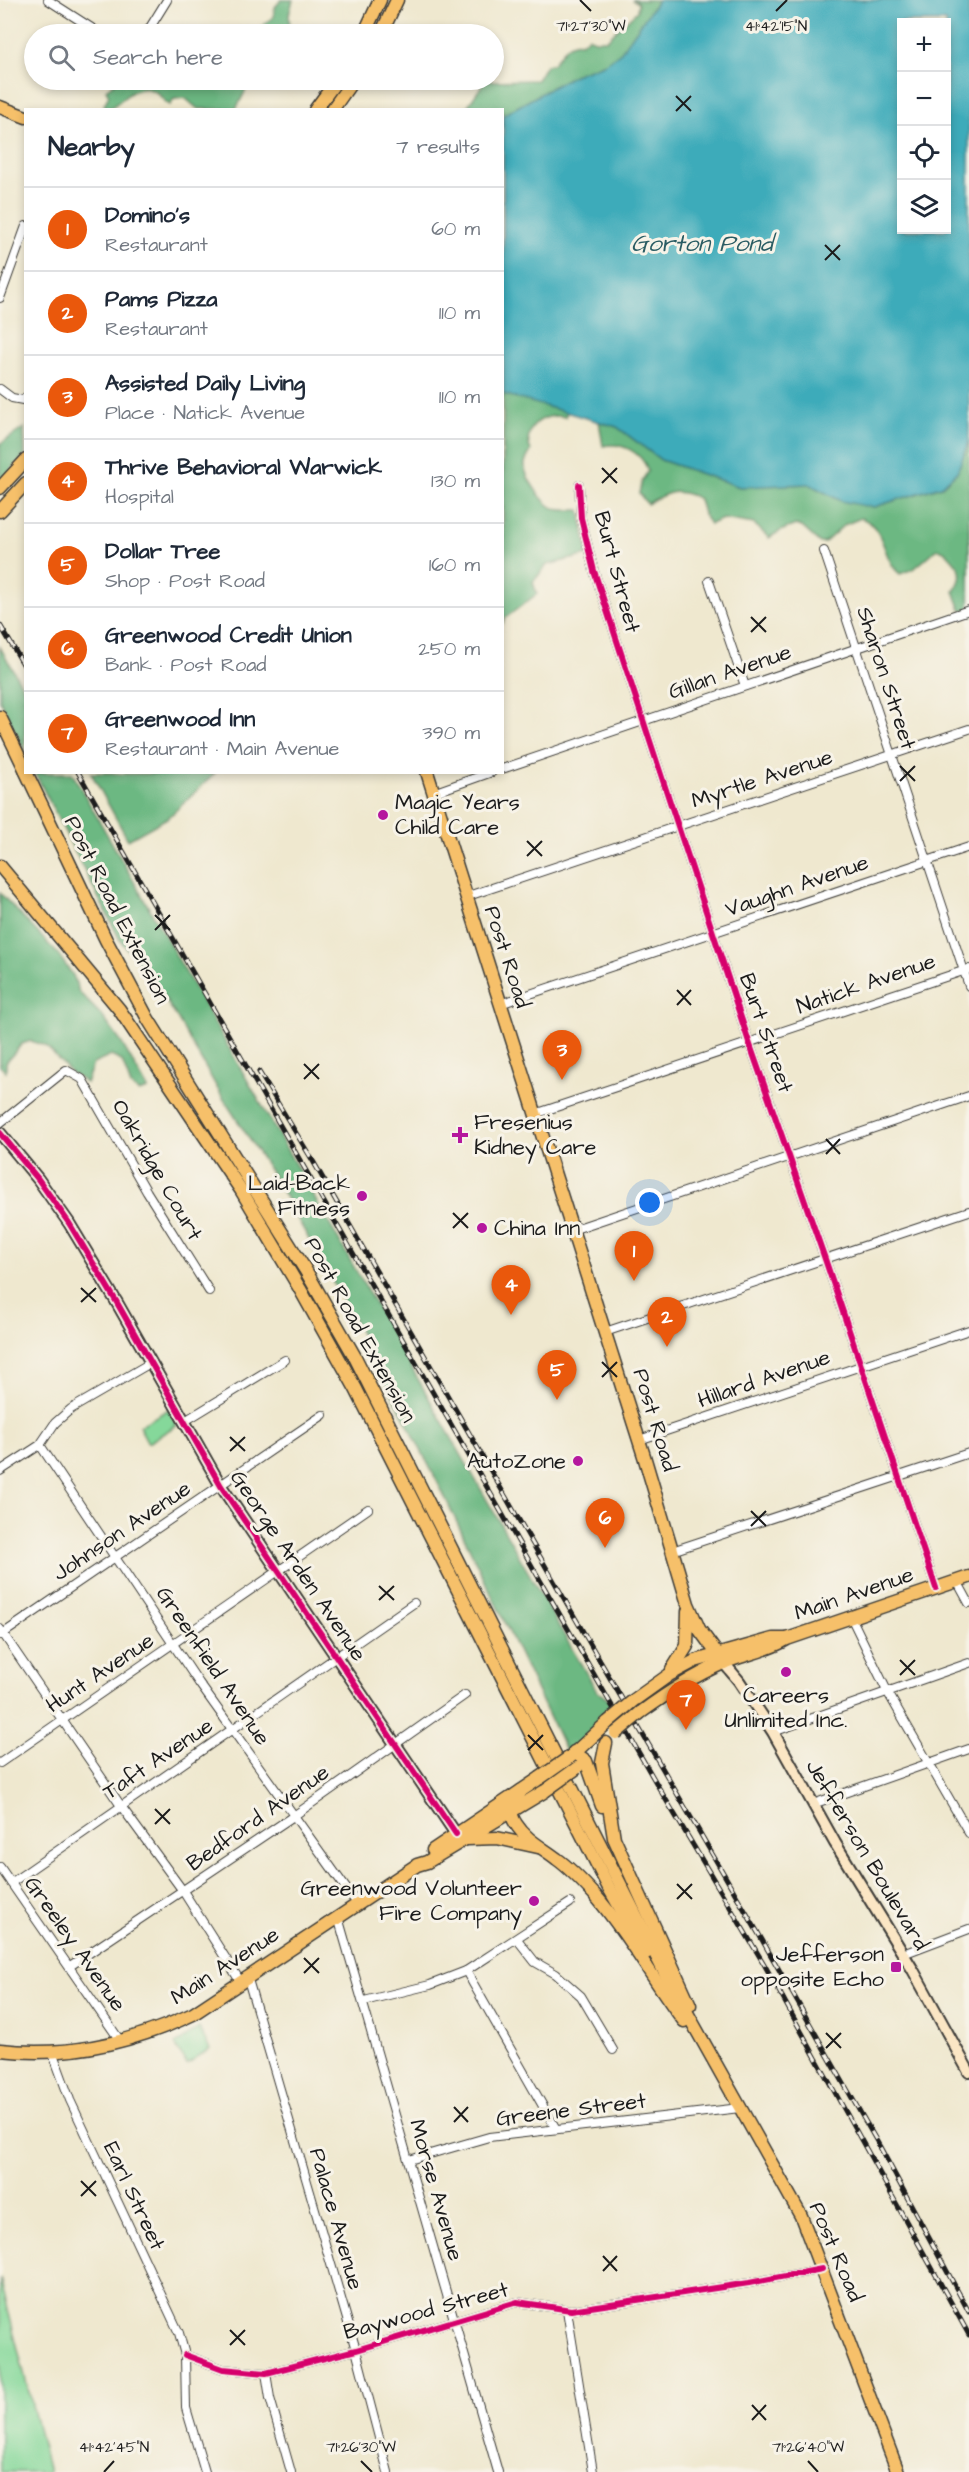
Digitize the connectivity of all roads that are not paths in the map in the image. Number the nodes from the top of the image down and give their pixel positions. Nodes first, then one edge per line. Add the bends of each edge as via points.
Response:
1 (48, 0) edge
2 (167, 0) edge
3 (380, 0) edge
4 (397, 0) edge
5 (85, 24) edge
6 (152, 24) edge
7 (369, 24) edge
8 (386, 24) edge
9 (329, 90) edge
10 (346, 90) edge
11 (0, 107) edge
12 (316, 107) edge
13 (333, 108) edge
14 (24, 116) edge
15 (24, 232) edge
16 (0, 298) edge
17 (0, 389) edge
18 (24, 398) edge
19 (24, 462) edge
20 (24, 485) edge
21 (579, 485) dead end
22 (0, 488) edge
23 (0, 511) edge
24 (824, 551) dead end
25 (709, 581) dead end
26 (969, 610) edge
27 (857, 647) junction
28 (745, 686) junction
29 (0, 717) edge
30 (644, 721) junction
31 (969, 729) edge
32 (892, 755) junction
33 (24, 768) edge
34 (504, 768) edge
35 (27, 774) edge
36 (428, 774) edge
37 (486, 774) edge
38 (433, 793) junction
39 (678, 826) junction
40 (969, 847) edge
41 (927, 861) junction
42 (0, 866) edge
43 (465, 897) junction
44 (714, 933) junction
45 (966, 970) edge
46 (969, 986) edge
47 (500, 1004) junction
48 (749, 1042) junction
49 (969, 1096) edge
50 (535, 1114) junction
51 (0, 1123) edge
52 (0, 1134) edge
53 (789, 1157) junction
54 (969, 1211) edge
55 (572, 1230) junction
56 (825, 1259) junction
57 (209, 1291) dead end
58 (969, 1330) edge
59 (605, 1332) junction
60 (285, 1360) dead end
61 (152, 1362) junction
62 (860, 1366) junction
63 (323, 1415) dead end
64 (184, 1421) junction
65 (639, 1440) junction
66 (40, 1445) junction
67 (969, 1453) edge
68 (0, 1471) edge
69 (897, 1477) junction
70 (221, 1486) junction
71 (368, 1509) dead end
72 (672, 1551) junction
73 (116, 1556) junction
74 (279, 1570) junction
75 (963, 1579) edge
76 (936, 1588) junction
77 (414, 1603) dead end
78 (969, 1603) edge
79 (688, 1604) junction
80 (851, 1617) junction
81 (1, 1633) edge
82 (175, 1644) junction
83 (338, 1657) junction
84 (720, 1658) junction
85 (969, 1663) edge
86 (669, 1675) junction
87 (887, 1691) junction
88 (465, 1695) dead end
89 (63, 1720) junction
90 (234, 1730) junction
91 (773, 1732) junction
92 (606, 1743) junction
93 (396, 1744) junction
94 (969, 1749) edge
95 (572, 1754) junction
96 (0, 1763) edge
97 (928, 1763) junction
98 (581, 1765) junction
99 (521, 1791) junction
100 (568, 1795) junction
101 (813, 1804) junction
102 (121, 1806) junction
103 (511, 1812) junction
104 (295, 1815) junction
105 (969, 1833) edge
106 (461, 1836) junction
107 (614, 1838) junction
108 (538, 1847) junction
109 (0, 1867) edge
110 (11, 1883) junction
111 (183, 1891) junction
112 (570, 1904) dead end
113 (358, 1905) junction
114 (338, 1917) junction
115 (969, 1929) edge
116 (517, 1939) junction
117 (903, 1954) junction
118 (70, 1966) junction
119 (466, 1971) junction
120 (244, 1978) junction
121 (364, 2001) junction
122 (121, 2042) junction
123 (0, 2050) edge
124 (613, 2050) dead end
125 (52, 2051) junction
126 (712, 2058) junction
127 (969, 2072) edge
128 (740, 2108) junction
129 (556, 2128) junction
130 (409, 2160) junction
131 (822, 2269) junction
132 (567, 2310) junction
133 (454, 2320) junction
134 (356, 2350) junction
135 (185, 2355) junction
136 (266, 2373) junction
137 (205, 2472) edge
138 (291, 2472) edge
139 (388, 2472) edge
140 (498, 2472) edge
141 (593, 2472) edge
142 (898, 2472) edge

1 - 5 street
2 - 6 street
3 - 7 main road
4 - 8 main road
9 - 12 main road
10 - 13 main road
11 - 14 main road
15 - 16 street
17 - 18 street via 12,398
19 - 22 main road
20 - 23 main road
21 - 30 street, Burt Street via 581,518 594,571
24 - 27 street, Sharon Street
25 - 28 street
26 - 27 street, Gillan Avenue
27 - 28 street, Gillan Avenue
27 - 32 street, Sharon Street
28 - 30 street, Gillan Avenue
29 - 33 main road, Post Road Extension
30 - 34 street, Gillan Avenue
30 - 39 street, Burt Street
31 - 32 street, Myrtle Avenue
32 - 39 street, Myrtle Avenue
32 - 41 street, Sharon Street
35 - 100 main road, Post Road Extension via 105,940 148,1019 306,1271 355,1357
36 - 38 main road, Post Road
37 - 38 street
38 - 43 main road, Post Road
39 - 43 street, Myrtle Avenue
39 - 44 street, Burt Street
40 - 41 street, Vaughn Avenue
41 - 44 street, Vaughn Avenue
41 - 45 street, Sharon Street
42 - 100 main road, Post Road Extension via 119,1009 259,1220 356,1389
43 - 47 main road, Post Road
44 - 47 street, Vaughn Avenue
44 - 48 street, Burt Street
45 - 46 street, Sharon Street
45 - 48 street, Natick Avenue
47 - 50 main road, Post Road
48 - 50 street, Natick Avenue
48 - 53 street, Burt Street
49 - 53 street
50 - 55 main road, Post Road
51 - 57 street, Oakridge Court via 66,1070 82,1078
52 - 61 street, George Arden Avenue via 69,1223
53 - 55 street
53 - 56 street, Burt Street
54 - 56 street
55 - 59 main road, Post Road
56 - 59 street
56 - 62 street, Burt Street
58 - 62 street, Hillard Avenue
59 - 65 main road, Post Road
60 - 64 street
61 - 64 street, George Arden Avenue
61 - 66 street via 71,1408
62 - 65 street, Hillard Avenue
62 - 69 street, Burt Street
63 - 70 street, Johnson Avenue
64 - 70 street, George Arden Avenue
65 - 72 main road, Post Road
66 - 68 street
66 - 73 street, Greenfield Avenue
67 - 69 street
69 - 72 street
69 - 76 street, Burt Street
70 - 73 street, Johnson Avenue
70 - 74 street, George Arden Avenue
71 - 74 street, Hunt Avenue
72 - 79 main road, Post Road
73 - 81 street, Johnson Avenue
73 - 82 street, Greenfield Avenue
74 - 82 street, Hunt Avenue
74 - 83 street, George Arden Avenue
75 - 76 main road, Main Avenue
75 - 78 street
76 - 80 main road, Main Avenue
77 - 83 street, Taft Avenue
79 - 84 main road, Post Road via 699,1629
79 - 86 main road via 687,1646
80 - 84 main road, Main Avenue via 787,1639 773,1638
80 - 87 street
81 - 89 street, Palace Avenue
82 - 89 street, Hunt Avenue
82 - 90 street, Greenfield Avenue
83 - 90 street, Taft Avenue
83 - 93 street, George Arden Avenue
84 - 86 main road, Main Avenue via 695,1661
84 - 91 street, Jefferson Boulevard
84 - 92 main road, Main Avenue, bridge via 640,1713
85 - 87 street
86 - 95 main road, Main Avenue, bridge
87 - 91 street
87 - 97 street
88 - 93 street, Bedford Avenue
89 - 96 street, Hunt Avenue
89 - 102 street, Palace Avenue
90 - 102 street, Taft Avenue
90 - 104 street, Greenfield Avenue
91 - 101 street, Jefferson Boulevard
92 - 98 main road, Main Avenue
92 - 107 main road via 602,1763
93 - 104 street, Bedford Avenue
93 - 106 street, George Arden Avenue
94 - 97 street
95 - 98 main road
95 - 99 main road, Main Avenue, bridge
97 - 101 street
97 - 105 street
98 - 103 main road, Main Avenue, bridge
98 - 107 main road
99 - 103 main road via 511,1804
99 - 106 main road, Main Avenue
100 - 126 main road, Post Road via 609,1888
101 - 117 street, Jefferson Boulevard
102 - 110 street, Taft Avenue
102 - 111 street, Palace Avenue
103 - 106 main road, Main Avenue
103 - 108 main road via 516,1825
104 - 111 street, Bedford Avenue
104 - 113 street, Greenfield Avenue
106 - 108 main road via 497,1838
106 - 113 main road, Main Avenue
107 - 126 main road
108 - 126 main road via 572,1871 609,1913
109 - 110 street, Greeley Avenue
110 - 118 street, Greeley Avenue
111 - 118 street, Bedford Avenue
111 - 120 street, Palace Avenue
112 - 116 street
113 - 114 main road, Main Avenue
114 - 120 main road, Main Avenue
114 - 121 street, Morse Avenue
115 - 117 street
116 - 119 street
116 - 124 street via 535,1962 581,1996
117 - 127 street, Jefferson Boulevard
118 - 122 street, Greeley Avenue
119 - 121 street via 430,1985
119 - 129 street
120 - 122 main road, Main Avenue via 193,2014
120 - 134 street, Palace Avenue
121 - 130 street, Morse Avenue
122 - 125 main road, Main Avenue
123 - 125 main road, Main Avenue
125 - 135 street, Earl Street via 70,2100 179,2333
126 - 128 main road, Post Road
128 - 129 street, Greene Street
128 - 131 main road, Post Road via 801,2216
129 - 130 street, Greene Street via 489,2137
130 - 133 street, Morse Avenue
131 - 132 street, Baywood Street
131 - 142 main road, Post Road
132 - 133 street, Baywood Street via 517,2302
132 - 141 street
133 - 134 street, Baywood Street
133 - 140 street, Morse Avenue
134 - 136 street, Baywood Street
134 - 139 street, Palace Avenue
135 - 136 street, Baywood Street via 215,2367
135 - 137 street, Earl Street via 184,2399
136 - 138 street

